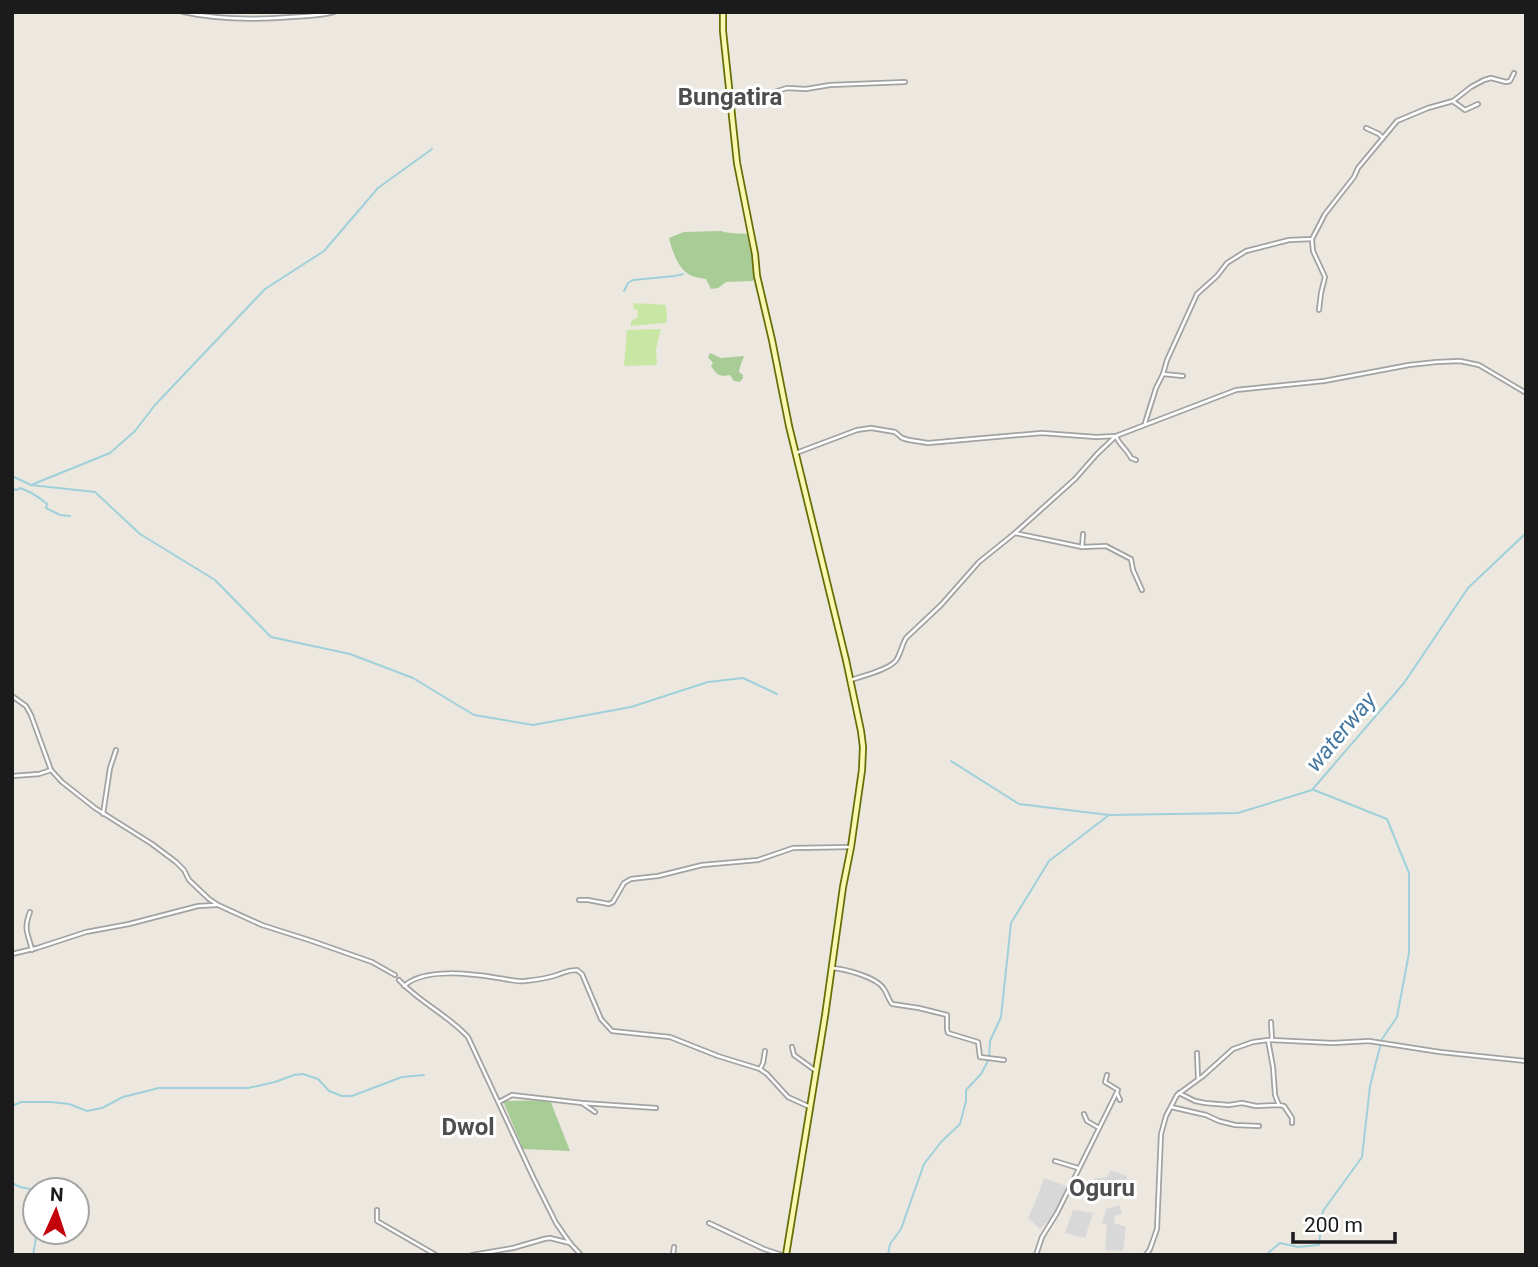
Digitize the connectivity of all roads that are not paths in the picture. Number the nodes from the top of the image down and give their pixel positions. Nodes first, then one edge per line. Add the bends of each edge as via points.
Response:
1 (183, 12) edge
2 (334, 12) edge
3 (723, 12) edge
4 (1514, 73) dead end
5 (905, 82) dead end
6 (731, 99) junction
7 (1453, 101) junction
8 (1478, 104) dead end
9 (1366, 128) dead end
10 (1383, 138) junction
11 (1311, 239) junction
12 (1319, 310) dead end
13 (1163, 374) junction
14 (1183, 376) dead end
15 (1526, 393) edge
16 (1144, 424) junction
17 (1116, 436) junction
18 (796, 453) junction
19 (1136, 460) dead end
20 (1015, 533) junction
21 (1083, 534) dead end
22 (1082, 547) junction
23 (1142, 590) dead end
24 (850, 680) junction
25 (12, 696) edge
26 (116, 750) dead end
27 (51, 770) junction
28 (12, 776) edge
29 (103, 814) junction
30 (851, 847) junction
31 (579, 901) dead end
32 (218, 905) junction
33 (30, 912) dead end
34 (32, 950) junction
35 (12, 954) edge
36 (832, 968) junction
37 (395, 975) dead end
38 (398, 980) dead end
39 (404, 986) junction
40 (1270, 1022) dead end
41 (1270, 1040) junction
42 (792, 1047) dead end
43 (765, 1051) dead end
44 (1197, 1053) dead end
45 (1004, 1060) dead end
46 (1526, 1061) edge
47 (760, 1069) junction
48 (816, 1071) junction
49 (1107, 1075) dead end
50 (1198, 1078) junction
51 (1117, 1093) junction
52 (1179, 1093) junction
53 (1120, 1100) dead end
54 (499, 1102) junction
55 (582, 1103) junction
56 (1279, 1105) junction
57 (810, 1107) junction
58 (1171, 1107) junction
59 (656, 1108) dead end
60 (595, 1112) dead end
61 (1084, 1114) dead end
62 (1292, 1123) dead end
63 (1259, 1126) dead end
64 (1099, 1128) junction
65 (1055, 1161) dead end
66 (1079, 1168) junction
67 (377, 1210) dead end
68 (709, 1223) dead end
69 (570, 1243) junction
70 (674, 1248) dead end
71 (436, 1255) edge
72 (472, 1255) edge
73 (581, 1255) edge
74 (673, 1255) edge
75 (784, 1255) edge
76 (1036, 1255) edge
77 (1146, 1255) edge

1 - 2 street via 267,20
3 - 6 street
4 - 7 street via 1510,81 1491,78 1478,83
5 - 6 street via 787,88
6 - 18 street via 743,200
7 - 8 street via 1465,110
7 - 10 street via 1402,118
9 - 10 street
10 - 11 street
11 - 12 street via 1325,277
11 - 13 street via 1267,244 1227,263 1197,294
13 - 14 street
13 - 16 street
15 - 16 street via 1479,365 1460,360 1236,390
16 - 17 street
17 - 18 street via 1042,433 928,443 871,429
17 - 19 street
17 - 20 street
18 - 24 street
20 - 22 street
20 - 24 street via 979,562 906,638 895,663
21 - 22 street
22 - 23 street via 1106,546 1131,559
24 - 30 street via 863,747
25 - 27 street via 31,715
26 - 29 street
27 - 28 street
27 - 29 street
29 - 32 street via 176,862
30 - 31 street via 793,848 758,860 631,879 609,904
30 - 36 street
32 - 34 street via 86,932
32 - 37 street via 372,962
33 - 34 street via 26,928
34 - 35 street
36 - 45 street via 876,981 892,1004 947,1015 948,1033 978,1042 980,1057
36 - 48 street
38 - 39 street
39 - 47 street via 437,974 527,981 578,970 601,1019 612,1031 670,1037
39 - 54 street via 468,1037
40 - 41 street
41 - 46 street via 1369,1041
41 - 50 street via 1233,1049
41 - 56 street
42 - 48 street via 794,1055
43 - 47 street
44 - 50 street
47 - 57 street via 788,1097
48 - 57 street
49 - 51 street via 1105,1082
50 - 52 street
51 - 53 street
51 - 64 street
52 - 56 street via 1205,1103
52 - 58 street
54 - 55 street via 512,1095
54 - 69 street via 542,1196
55 - 59 street
55 - 60 street
56 - 62 street via 1286,1108
57 - 75 street
58 - 63 street via 1235,1125
58 - 77 street via 1161,1134 1157,1229
61 - 64 street
64 - 66 street
65 - 66 street
66 - 76 street
67 - 71 street via 377,1221
68 - 75 street
69 - 72 street via 550,1238
69 - 73 street
70 - 74 street

